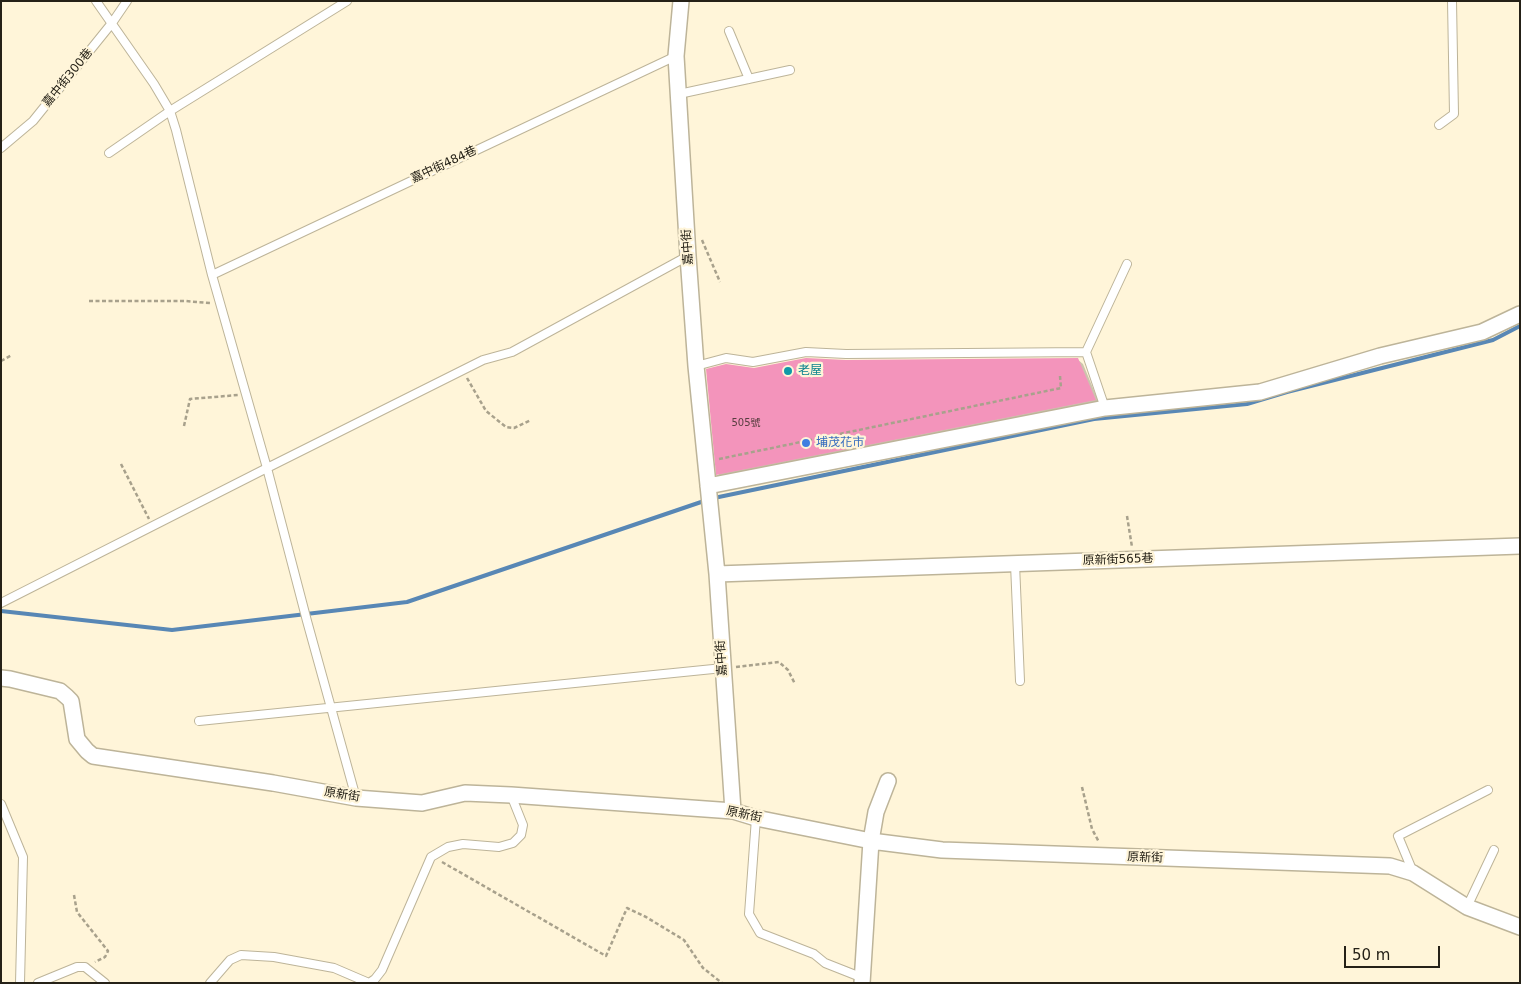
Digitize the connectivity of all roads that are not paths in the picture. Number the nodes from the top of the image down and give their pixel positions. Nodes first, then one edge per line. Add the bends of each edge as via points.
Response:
1 (96, 1) edge
2 (127, 1) edge
3 (347, 1) edge
4 (681, 1) edge
5 (1452, 1) edge
6 (112, 23) junction
7 (729, 31) dead end
8 (676, 56) junction
9 (790, 70) dead end
10 (749, 79) junction
11 (678, 94) junction
12 (170, 111) junction
13 (1439, 125) dead end
14 (1, 148) edge
15 (108, 153) dead end
16 (688, 256) junction
17 (1127, 264) dead end
18 (212, 275) junction
19 (1520, 314) edge
20 (1086, 352) junction
21 (696, 366) junction
22 (1104, 408) junction
23 (268, 468) junction
24 (709, 495) junction
25 (1520, 546) edge
26 (1015, 564) junction
27 (717, 574) junction
28 (1, 603) edge
29 (723, 668) junction
30 (1, 678) edge
31 (1020, 681) dead end
32 (331, 708) junction
33 (199, 721) dead end
34 (888, 781) dead end
35 (1488, 790) dead end
36 (511, 795) junction
37 (356, 798) junction
38 (1, 804) edge
39 (733, 811) junction
40 (756, 818) junction
41 (871, 841) junction
42 (1494, 850) dead end
43 (1413, 873) junction
44 (1467, 907) junction
45 (1520, 927) edge
46 (862, 980) edge
47 (20, 983) edge
48 (38, 983) edge
49 (105, 983) edge
50 (210, 983) edge
51 (369, 983) edge

1 - 6 lane
2 - 6 lane, 嘉中街300巷
3 - 12 lane
4 - 8 street, 嘉中街
5 - 13 lane via 1454,114
6 - 12 lane
6 - 14 lane, 嘉中街300巷 via 33,121
7 - 10 lane
8 - 11 street, 嘉中街
8 - 18 lane, 嘉中街484巷
9 - 10 lane
10 - 11 lane
11 - 16 street, 嘉中街
12 - 15 lane
12 - 18 lane
16 - 21 street, 嘉中街
16 - 23 lane via 512,352 483,360
17 - 20 lane
18 - 23 lane
19 - 22 street via 1482,332 1380,356 1260,392
20 - 21 lane via 806,352 753,362 726,358
20 - 22 lane
21 - 24 street, 嘉中街
22 - 24 street
23 - 28 lane
23 - 32 lane
24 - 27 street, 嘉中街
25 - 26 street, 原新街565巷
26 - 27 street, 原新街565巷
26 - 31 lane
27 - 29 street, 嘉中街
29 - 32 lane
29 - 39 street, 嘉中街
30 - 37 street, 原新街 via 60,691 71,701 77,740 94,756
32 - 33 lane
32 - 37 lane
34 - 41 street via 876,812
35 - 43 lane via 1398,836
36 - 37 street, 原新街 via 465,793 422,803
36 - 39 street, 原新街
36 - 51 lane via 523,825 522,835 513,843 499,848 463,844 448,847 432,857 382,970
38 - 47 lane via 23,857
39 - 40 street, 原新街
40 - 41 street, 原新街
40 - 46 lane via 749,914 760,933 814,954 825,964
41 - 43 street, 原新街 via 942,850 1390,866
41 - 46 street
42 - 44 lane
43 - 44 street, 原新街
44 - 45 street, 原新街
48 - 49 lane via 78,967 84,967
50 - 51 lane via 230,960 241,955 274,957 334,968

